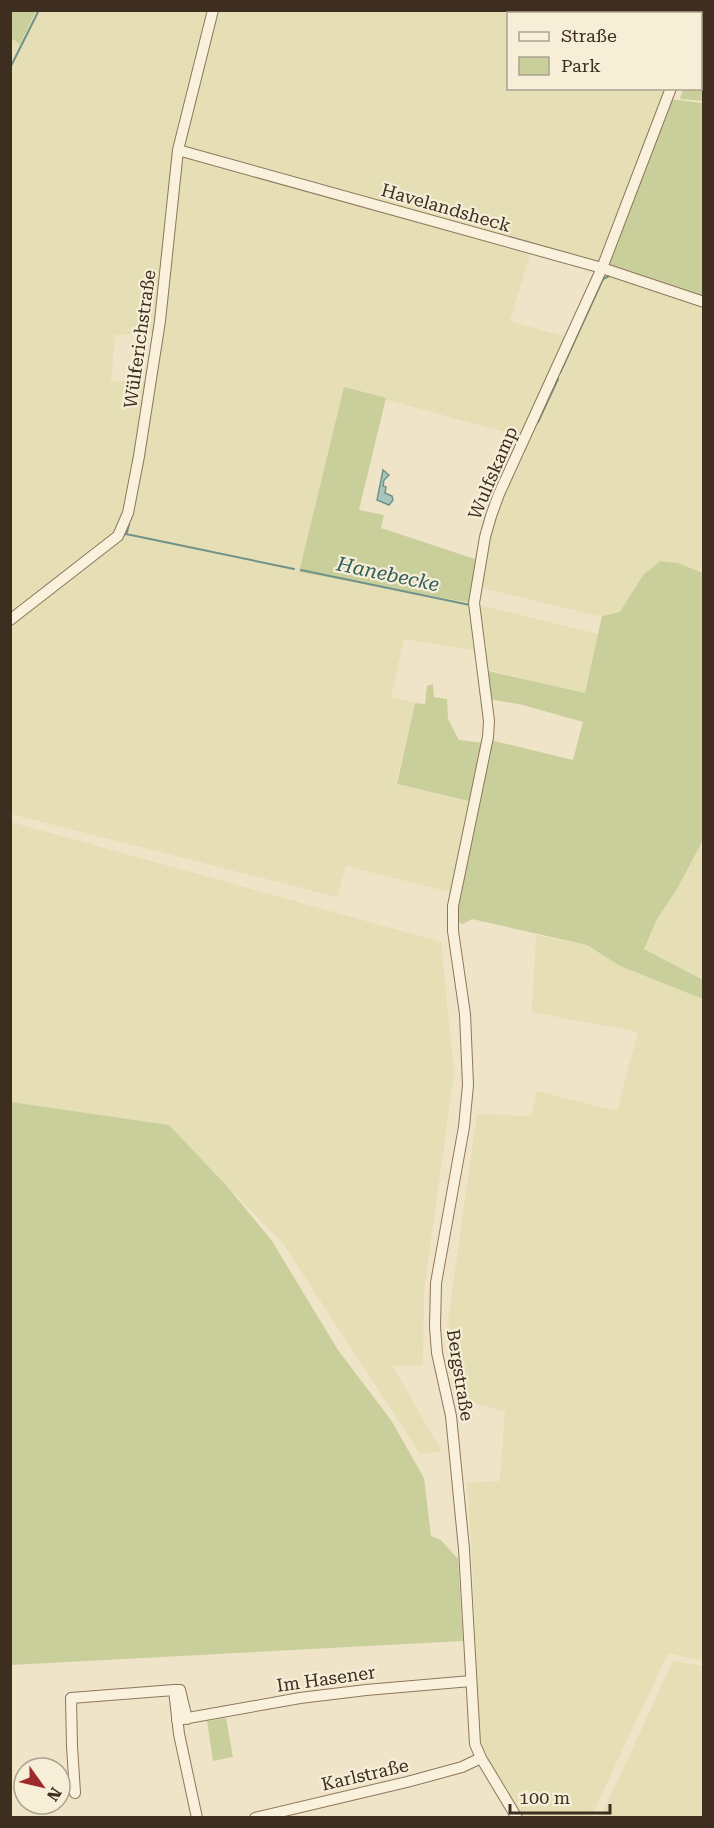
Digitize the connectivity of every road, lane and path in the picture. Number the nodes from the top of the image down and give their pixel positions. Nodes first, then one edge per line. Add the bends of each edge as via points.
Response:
1 (213, 10) edge
2 (669, 90) edge
3 (178, 150) junction
4 (602, 268) junction
5 (704, 302) edge
6 (10, 620) edge
7 (456, 893) joint
8 (471, 1681) junction
9 (182, 1720) junction
10 (481, 1758) junction
11 (75, 1793) dead end
12 (197, 1818) edge
13 (255, 1818) edge
14 (517, 1818) edge

1 - 3 street, Wülferichstraße
2 - 4 street, Wulfskamp
3 - 4 street, Havelandsheck
3 - 6 street, Wülferichstraße via 159,331 140,456 125,521 113,540
4 - 5 street, Havelandsheck
4 - 7 street, Wulfskamp via 499,494 485,537 474,603 488,737
7 - 8 street, Bergstraße via 453,931 464,1005 468,1086 436,1283 435,1327 436,1353 451,1416
8 - 9 street, Im Hasener via 300,1698
8 - 10 street, Bergstraße via 474,1736
9 - 11 street via 180,1690 71,1698
9 - 12 street
10 - 13 street, Karlstraße via 407,1782
10 - 14 street, Bergstraße

